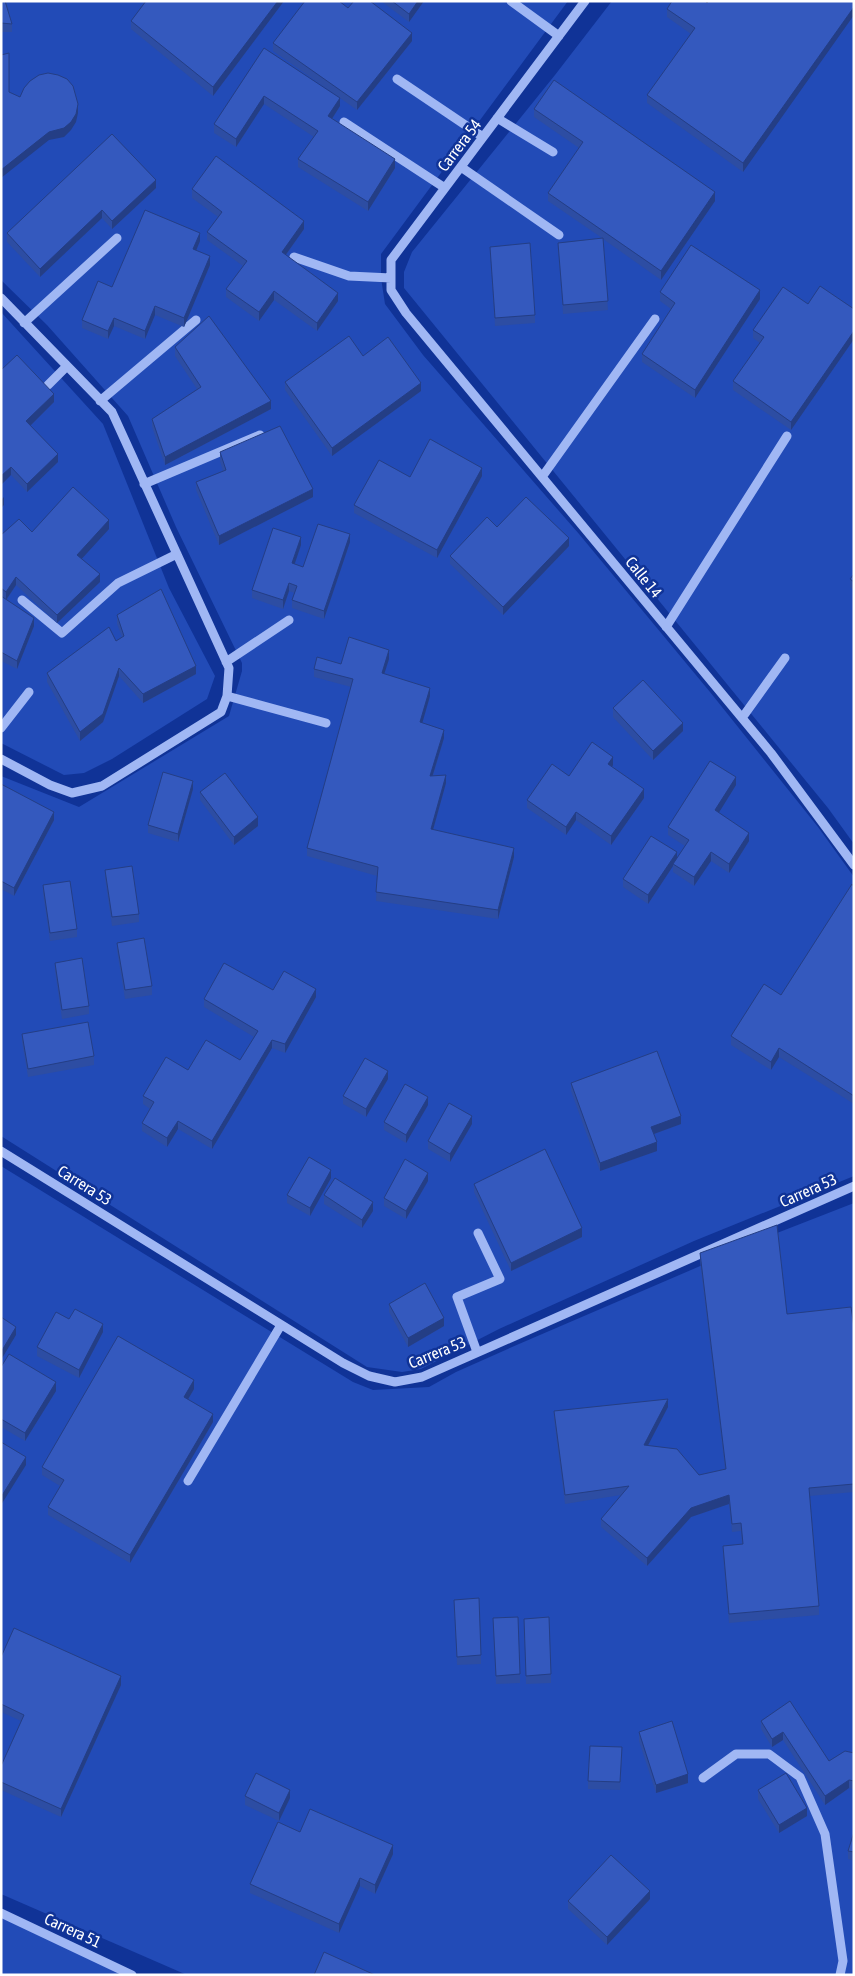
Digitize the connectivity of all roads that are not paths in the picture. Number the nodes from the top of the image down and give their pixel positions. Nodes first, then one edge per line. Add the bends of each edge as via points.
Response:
1 (511, 1) edge
2 (585, 1) edge
3 (559, 36) junction
4 (397, 79) dead end
5 (497, 118) junction
6 (344, 122) dead end
7 (483, 137) junction
8 (554, 152) dead end
9 (461, 167) junction
10 (445, 188) junction
11 (559, 235) dead end
12 (117, 238) dead end
13 (294, 258) edge
14 (391, 278) junction
15 (1, 298) edge
16 (406, 314) joint
17 (655, 319) dead end
18 (196, 320) dead end
19 (24, 322) junction
20 (66, 366) junction
21 (48, 385) edge
22 (100, 401) junction
23 (267, 432) edge
24 (786, 436) dead end
25 (542, 477) junction
26 (144, 484) junction
27 (177, 554) junction
28 (22, 600) dead end
29 (289, 620) dead end
30 (666, 627) junction
31 (785, 658) dead end
32 (226, 662) junction
33 (29, 692) dead end
34 (228, 696) junction
35 (742, 718) junction
36 (326, 723) dead end
37 (1, 728) edge
38 (1, 759) edge
39 (854, 865) edge
40 (1, 1151) edge
41 (854, 1186) edge
42 (478, 1233) dead end
43 (281, 1325) junction
44 (477, 1352) junction
45 (188, 1481) dead end
46 (703, 1778) dead end
47 (1, 1913) edge
48 (132, 1975) edge
49 (840, 1975) edge

1 - 3 street
2 - 3 street, Carrera 54
3 - 5 street, Carrera 54
4 - 7 street
5 - 7 street, Carrera 54
5 - 8 street
6 - 10 street
7 - 9 street, Carrera 54
9 - 10 street, Carrera 54
9 - 11 street
10 - 14 street, Carrera 54 via 391,260
12 - 19 street
13 - 14 street via 349,276
14 - 16 street, Carrera 54 via 391,290
15 - 19 street
16 - 25 street, Calle 14
17 - 25 street
18 - 22 street
19 - 20 street
20 - 21 street
20 - 22 street
22 - 26 street via 112,412
23 - 26 street
24 - 30 street
25 - 30 street, Calle 14
26 - 27 street
27 - 28 street via 118,582 62,632
27 - 32 street
29 - 32 street
30 - 35 street, Calle 14
31 - 35 street
32 - 34 street via 229,668
33 - 37 street
34 - 36 street
34 - 38 street via 221,712 102,786 72,793
35 - 39 street, Calle 14
40 - 43 street, Carrera 53
41 - 44 street, Carrera 53
42 - 44 street via 500,1279 457,1297
43 - 44 street, Carrera 53 via 343,1363 369,1376 395,1382 422,1377
43 - 45 street
46 - 49 street via 736,1754 769,1754 800,1777 825,1834 843,1961
47 - 48 street, Carrera 51

